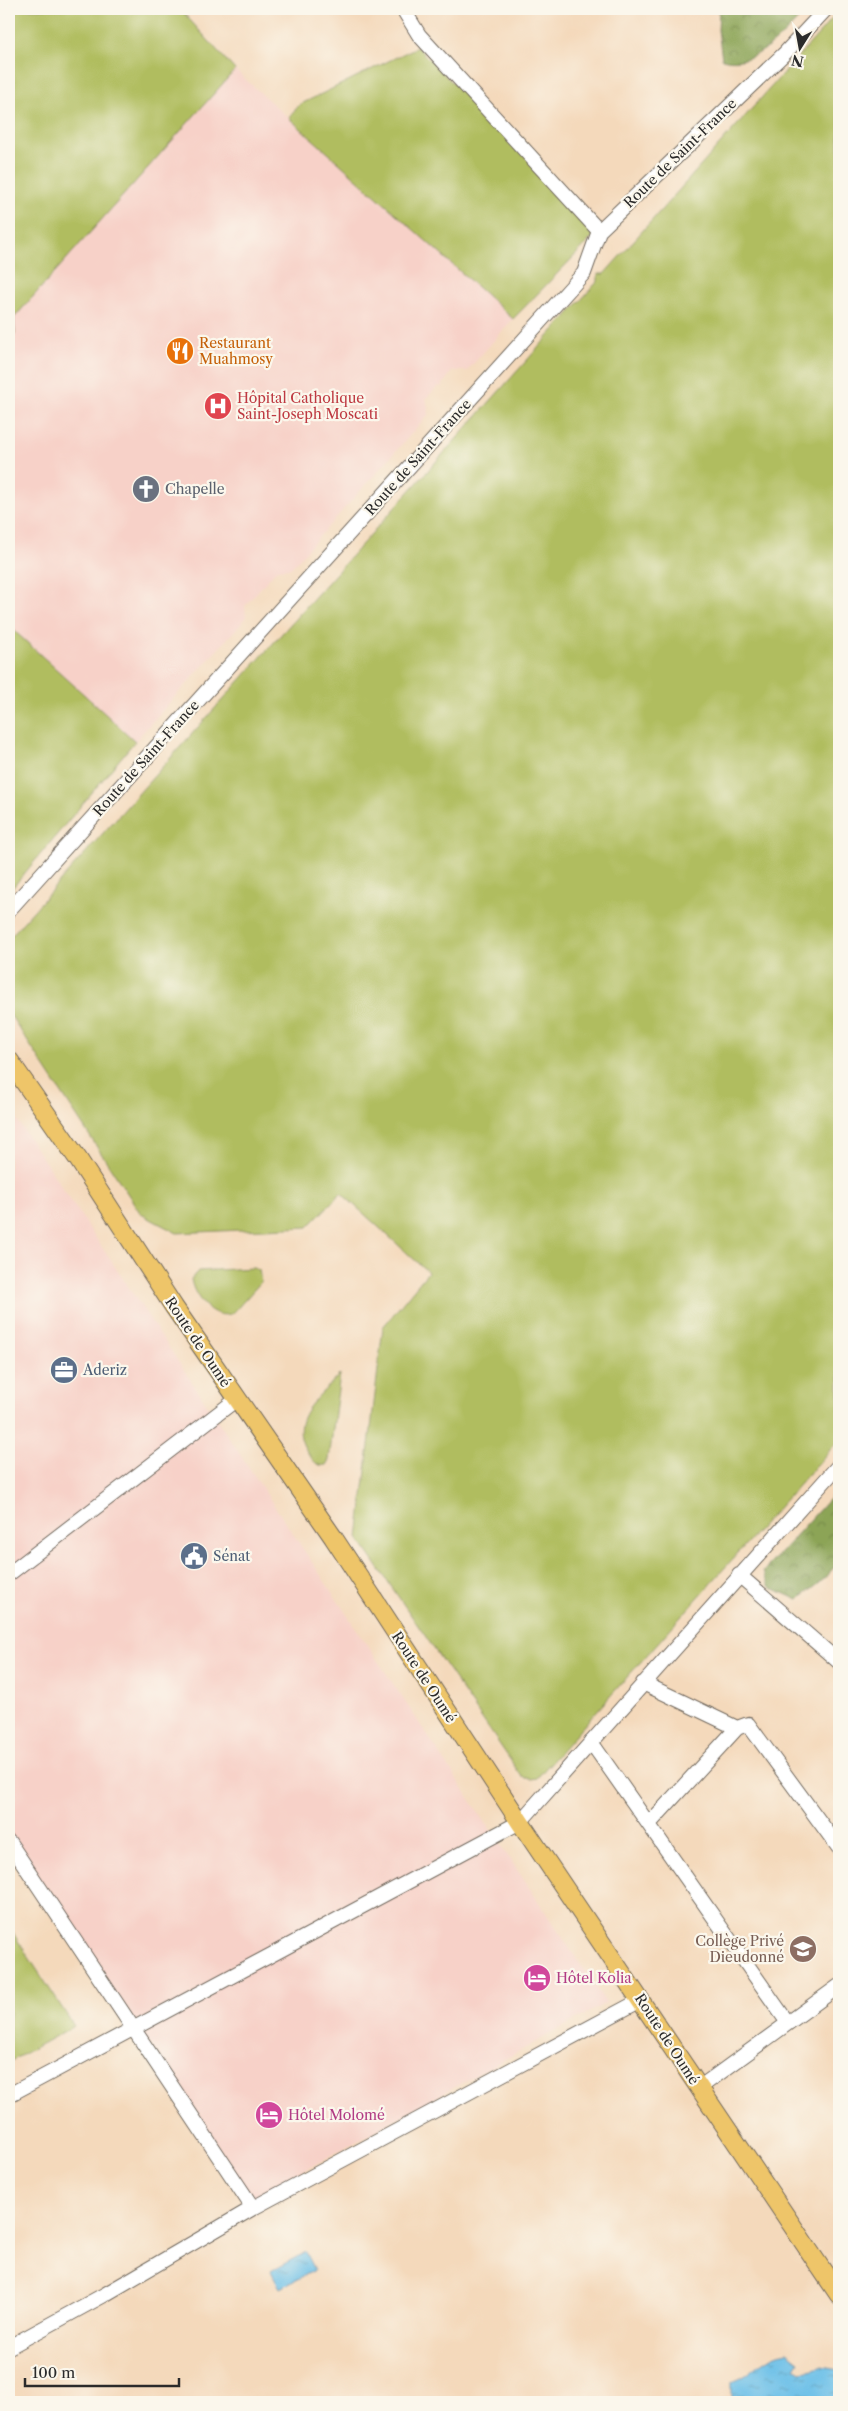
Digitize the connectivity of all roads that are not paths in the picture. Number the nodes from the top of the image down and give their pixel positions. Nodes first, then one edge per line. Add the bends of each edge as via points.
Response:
1 (403, 9) edge
2 (826, 9) edge
3 (599, 231) junction
4 (9, 910) edge
5 (9, 1060) edge
6 (237, 1399) junction
7 (839, 1465) edge
8 (9, 1574) edge
9 (739, 1575) junction
10 (839, 1662) edge
11 (643, 1684) junction
12 (737, 1728) junction
13 (591, 1742) junction
14 (520, 1822) junction
15 (649, 1824) junction
16 (9, 1842) edge
17 (839, 1848) edge
18 (839, 1986) edge
19 (641, 2000) junction
20 (788, 2023) junction
21 (132, 2029) junction
22 (699, 2088) junction
23 (9, 2095) edge
24 (253, 2208) junction
25 (839, 2296) edge
26 (9, 2347) edge

1 - 3 street via 419,35
2 - 3 street, Route de Saint-France via 785,53
3 - 4 street, Route de Saint-France via 584,273
5 - 6 main road, Route de Oumé
6 - 8 street
6 - 14 main road, Route de Oumé via 333,1537
7 - 9 street
9 - 10 street
9 - 11 street
11 - 12 street
11 - 13 street
12 - 15 street
12 - 17 street via 748,1724
13 - 14 street
13 - 15 street
14 - 19 main road, Route de Oumé
14 - 21 street
15 - 20 street
16 - 21 street
18 - 20 street
19 - 22 main road, Route de Oumé
19 - 24 street
20 - 22 street
21 - 23 street
21 - 24 street
22 - 25 main road, Route de Oumé
24 - 26 street

